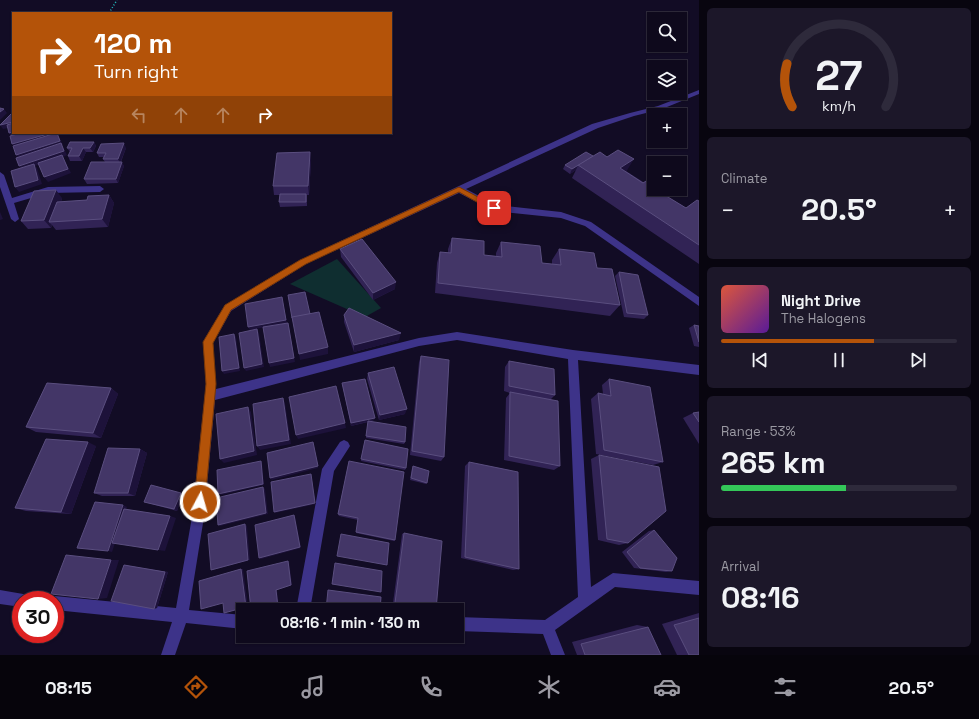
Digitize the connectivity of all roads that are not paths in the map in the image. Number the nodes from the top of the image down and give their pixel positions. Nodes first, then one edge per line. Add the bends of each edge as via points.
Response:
1 (699, 92) edge
2 (0, 175) edge
3 (100, 189) dead end
4 (459, 189) junction
5 (9, 202) junction
6 (14, 219) dead end
7 (699, 302) edge
8 (573, 355) junction
9 (699, 370) edge
10 (210, 396) junction
11 (344, 446) dead end
12 (699, 588) edge
13 (0, 598) edge
14 (12, 599) edge
15 (585, 600) junction
16 (304, 603) edge
17 (64, 604) edge
18 (181, 617) junction
19 (236, 621) edge
20 (464, 624) edge
21 (547, 627) junction
22 (168, 655) edge
23 (558, 655) edge

1 - 4 street via 660,108 595,126
2 - 5 street
3 - 5 street via 48,190
4 - 7 street via 494,208 561,215 588,224
4 - 10 street via 303,262 228,308 208,342
5 - 6 street
8 - 9 street
8 - 10 street via 457,336 419,342
8 - 15 street
10 - 18 street via 198,517
11 - 16 street via 328,470
12 - 15 street via 613,580
13 - 14 street
15 - 21 street
17 - 18 street
18 - 19 street
18 - 22 street
20 - 21 street
21 - 23 street

